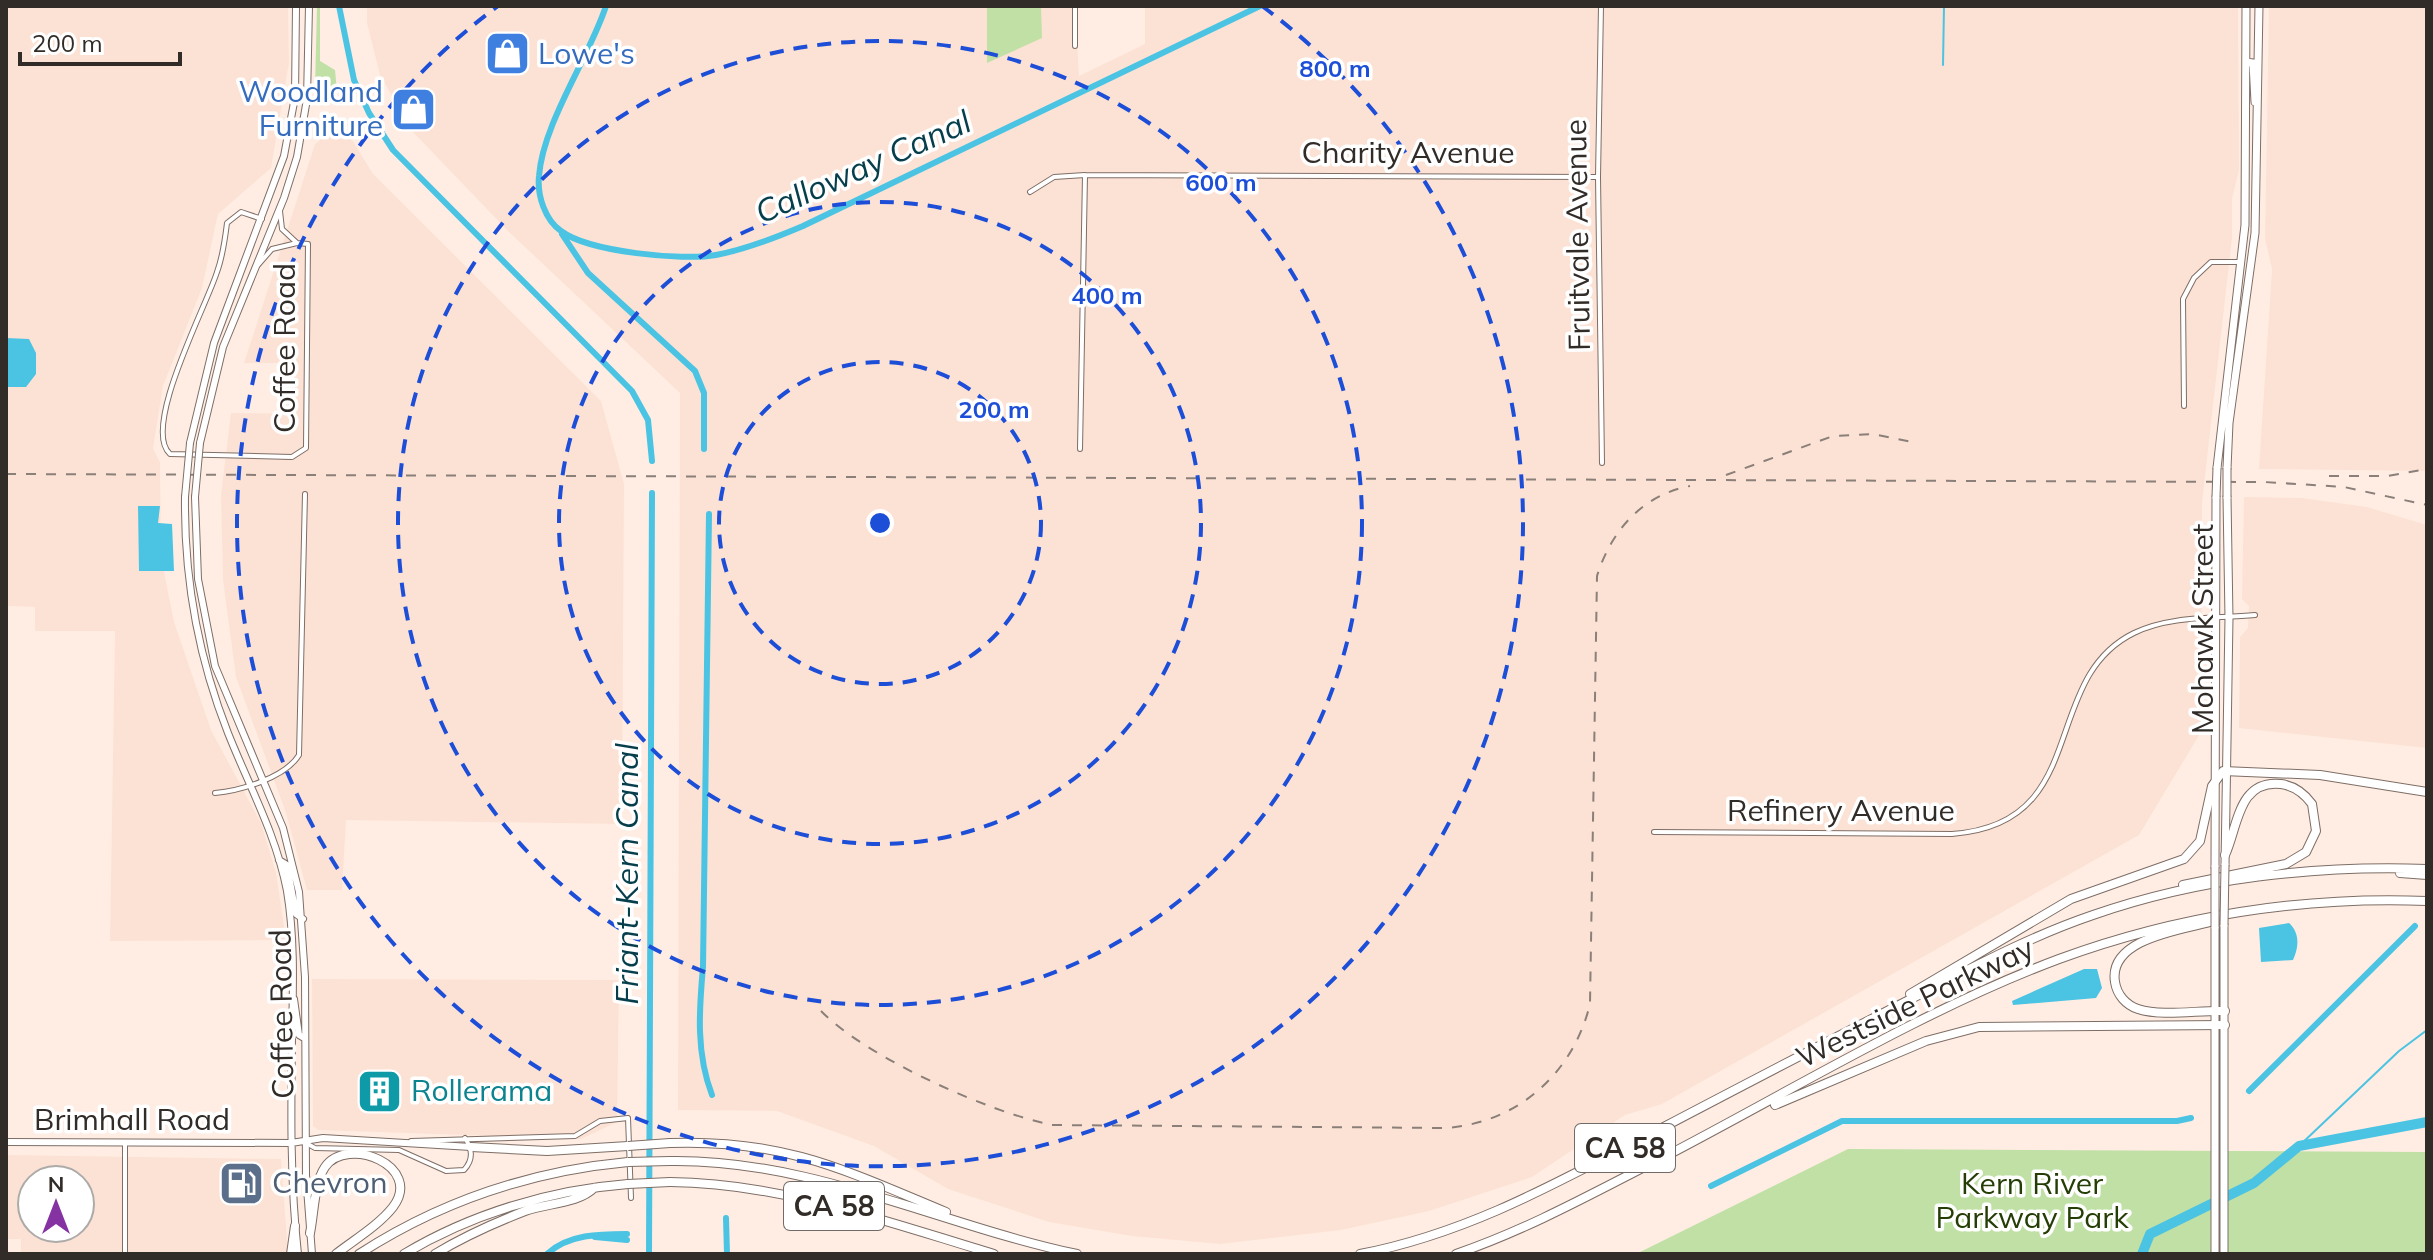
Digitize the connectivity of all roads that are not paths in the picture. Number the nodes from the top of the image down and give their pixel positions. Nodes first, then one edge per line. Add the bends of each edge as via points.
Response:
1 (296, 6) edge
2 (309, 6) edge
3 (1075, 6) edge
4 (1601, 6) edge
5 (2246, 6) edge
6 (2259, 6) edge
7 (1075, 46) dead end
8 (2246, 62) junction
9 (2257, 107) junction
10 (1085, 175) junction
11 (1598, 177) junction
12 (1030, 192) dead end
13 (281, 207) junction
14 (263, 219) junction
15 (297, 243) junction
16 (2242, 262) junction
17 (254, 270) junction
18 (2184, 406) dead end
19 (1080, 449) dead end
20 (1602, 463) dead end
21 (305, 494) dead end
22 (2255, 615) dead end
23 (2215, 618) junction
24 (2229, 618) junction
25 (2226, 771) junction
26 (2217, 776) junction
27 (262, 779) junction
28 (251, 784) junction
29 (2427, 792) edge
30 (215, 793) dead end
31 (1654, 832) dead end
32 (279, 860) junction
33 (2225, 860) junction
34 (2427, 869) edge
35 (2320, 871) junction
36 (2427, 875) edge
37 (2427, 901) edge
38 (2293, 905) junction
39 (2096, 913) junction
40 (303, 919) junction
41 (293, 996) junction
42 (2220, 1011) junction
43 (1880, 1015) junction
44 (2220, 1025) junction
45 (304, 1038) junction
46 (1722, 1127) junction
47 (465, 1138) junction
48 (403, 1141) junction
49 (6, 1142) edge
50 (125, 1142) junction
51 (291, 1143) junction
52 (306, 1143) junction
53 (471, 1147) junction
54 (594, 1188) junction
55 (631, 1198) dead end
56 (295, 1226) junction
57 (988, 1230) junction
58 (310, 1233) junction
59 (125, 1254) edge
60 (291, 1254) edge
61 (298, 1254) edge
62 (312, 1254) edge
63 (336, 1254) edge
64 (359, 1254) edge
65 (404, 1254) edge
66 (435, 1254) edge
67 (994, 1254) edge
68 (1077, 1254) edge
69 (1360, 1254) edge
70 (1456, 1254) edge
71 (2215, 1254) edge
72 (2224, 1254) edge

1 - 14 main road, Coffee Road via 290,127
2 - 13 main road, Coffee Road via 305,109
3 - 7 street
4 - 11 street, Fruitvale Avenue
5 - 8 main road, Mohawk Street
6 - 9 main road, Mohawk Street
8 - 9 main road via 2253,63
8 - 16 main road, Mohawk Street
9 - 24 main road, Mohawk Street, bridge via 2255,233 2229,423
10 - 11 street, Charity Avenue
10 - 12 street, Charity Avenue via 1054,177
10 - 19 street
11 - 20 street, Fruitvale Avenue
13 - 15 street, Coffee Road via 282,229
13 - 17 main road, Coffee Road
14 - 15 street, Coffee Road via 241,212 227,223 218,271 184,350 167,408 162,439 170,454 292,457 306,448 308,244
14 - 28 main road, Coffee Road, bridge via 214,343 190,443 185,497 186,552 198,638 214,696
15 - 17 street, Coffee Road via 272,249
16 - 18 street via 2211,262 2183,299
16 - 23 main road, Mohawk Street, bridge via 2222,401
17 - 27 main road, Coffee Road, bridge via 223,347 200,443 195,497 198,579 208,636 224,691
21 - 27 street via 300,745 293,763
22 - 24 street, Refinery Avenue
23 - 24 street, Refinery Avenue
23 - 26 main road, Mohawk Street
23 - 31 street, Refinery Avenue via 2149,627 2115,646 2086,678 2059,757 2041,789 2015,813 1982,829 1952,834
24 - 25 main road, Mohawk Street
25 - 26 highway
25 - 29 highway via 2311,774
25 - 33 main road, Mohawk Street
26 - 42 main road, Mohawk Street, bridge
26 - 43 highway via 2202,836 2184,859 2056,907
27 - 28 street
27 - 40 main road, Coffee Road via 289,849
28 - 30 street
28 - 32 main road, Coffee Road
32 - 40 main road via 287,865 296,914
32 - 41 main road, Coffee Road via 291,920
33 - 39 highway via 2241,804 2257,788 2290,786 2312,804 2315,836 2295,860 2170,888
33 - 42 main road, Mohawk Street, bridge
34 - 35 highway
35 - 36 highway
35 - 39 highway, Westside Parkway via 2211,885
37 - 38 highway, Westside Parkway
38 - 42 highway via 2166,934 2131,947 2119,960 2116,987 2134,1008
38 - 46 highway, Westside Parkway via 2190,921 2059,959 1970,997
39 - 43 highway, Westside Parkway via 2011,947
40 - 45 main road, Coffee Road
41 - 45 main road via 299,1035
41 - 51 main road, Coffee Road
42 - 44 main road, Mohawk Street
43 - 69 highway, Westside Parkway / CA 58 via 1537,1195 1449,1232
44 - 46 highway via 2024,1024 1968,1029 1916,1045
44 - 71 main road, Mohawk Street
44 - 72 main road, Mohawk Street
45 - 52 main road, Coffee Road
46 - 70 highway, Westside Parkway / CA 58 via 1522,1229
47 - 48 street, Brimhall Road
47 - 53 street
47 - 55 street, Brimhall Road via 575,1136 600,1121 628,1118
48 - 52 main road, Brimhall Road via 323,1138
48 - 53 main road, Brimhall Road
49 - 50 main road, Brimhall Road
50 - 51 main road, Brimhall Road
50 - 59 street
51 - 52 main road, Brimhall Road
51 - 56 main road, Coffee Road
52 - 53 street, Brimhall Road via 315,1148 399,1150 455,1173 468,1166
52 - 58 main road, Coffee Road
53 - 57 highway, bridge via 547,1151 731,1142 811,1157
54 - 65 highway via 507,1209
54 - 66 highway via 587,1195 485,1227
54 - 67 highway, CA 58, bridge via 670,1182 788,1194
56 - 60 highway
56 - 61 main road, Coffee Road
57 - 64 highway, CA 58, bridge via 784,1171 721,1162 628,1162 501,1187 416,1221
57 - 68 highway, CA 58
58 - 62 main road, Coffee Road
58 - 63 highway via 321,1176 329,1162 349,1155 387,1162 400,1185 394,1206

